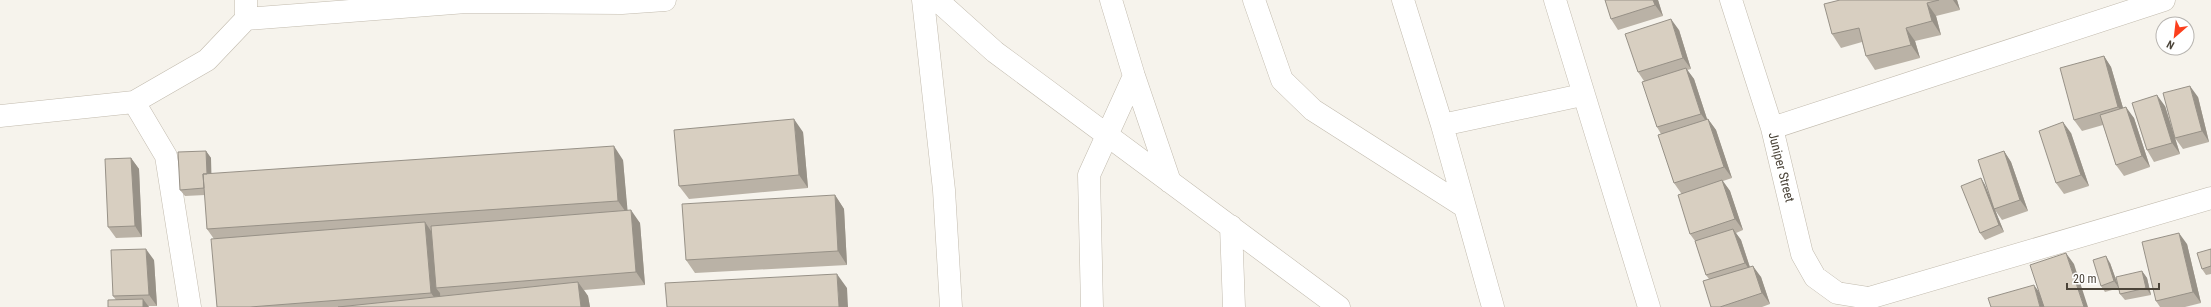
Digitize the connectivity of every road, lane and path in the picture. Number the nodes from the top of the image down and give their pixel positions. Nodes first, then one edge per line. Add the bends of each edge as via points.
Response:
1 (665, 0) edge
2 (923, 0) edge
3 (936, 0) edge
4 (1111, 0) edge
5 (1254, 0) edge
6 (1402, 0) edge
7 (1555, 0) edge
8 (1731, 0) edge
9 (2164, 0) edge
10 (246, 9) edge
11 (1134, 76) junction
12 (1582, 95) junction
13 (134, 102) junction
14 (0, 116) edge
15 (1442, 125) junction
16 (1772, 128) junction
17 (1108, 137) junction
18 (1170, 182) junction
19 (2211, 198) edge
20 (1465, 207) junction
21 (1231, 226) junction
22 (190, 307) edge
23 (951, 307) edge
24 (1092, 307) edge
25 (1234, 307) edge
26 (1339, 307) edge
27 (1493, 307) edge
28 (1649, 307) edge

1 - 10 street via 622,3 466,2
2 - 23 street via 944,190
3 - 17 street via 995,52
4 - 11 street
5 - 20 street via 1282,80 1313,110
6 - 15 street
7 - 12 street
8 - 16 street, Juniper Street
9 - 16 street
10 - 13 street via 207,60
11 - 17 street
11 - 18 street
12 - 15 street
12 - 28 street via 1619,203
13 - 14 street
13 - 22 street via 166,156
15 - 20 street
16 - 19 street, Juniper Street via 1802,254 1815,278 1837,293 1869,298
17 - 18 street
17 - 24 street via 1089,174
18 - 21 street
20 - 27 street
21 - 25 street
21 - 26 street

